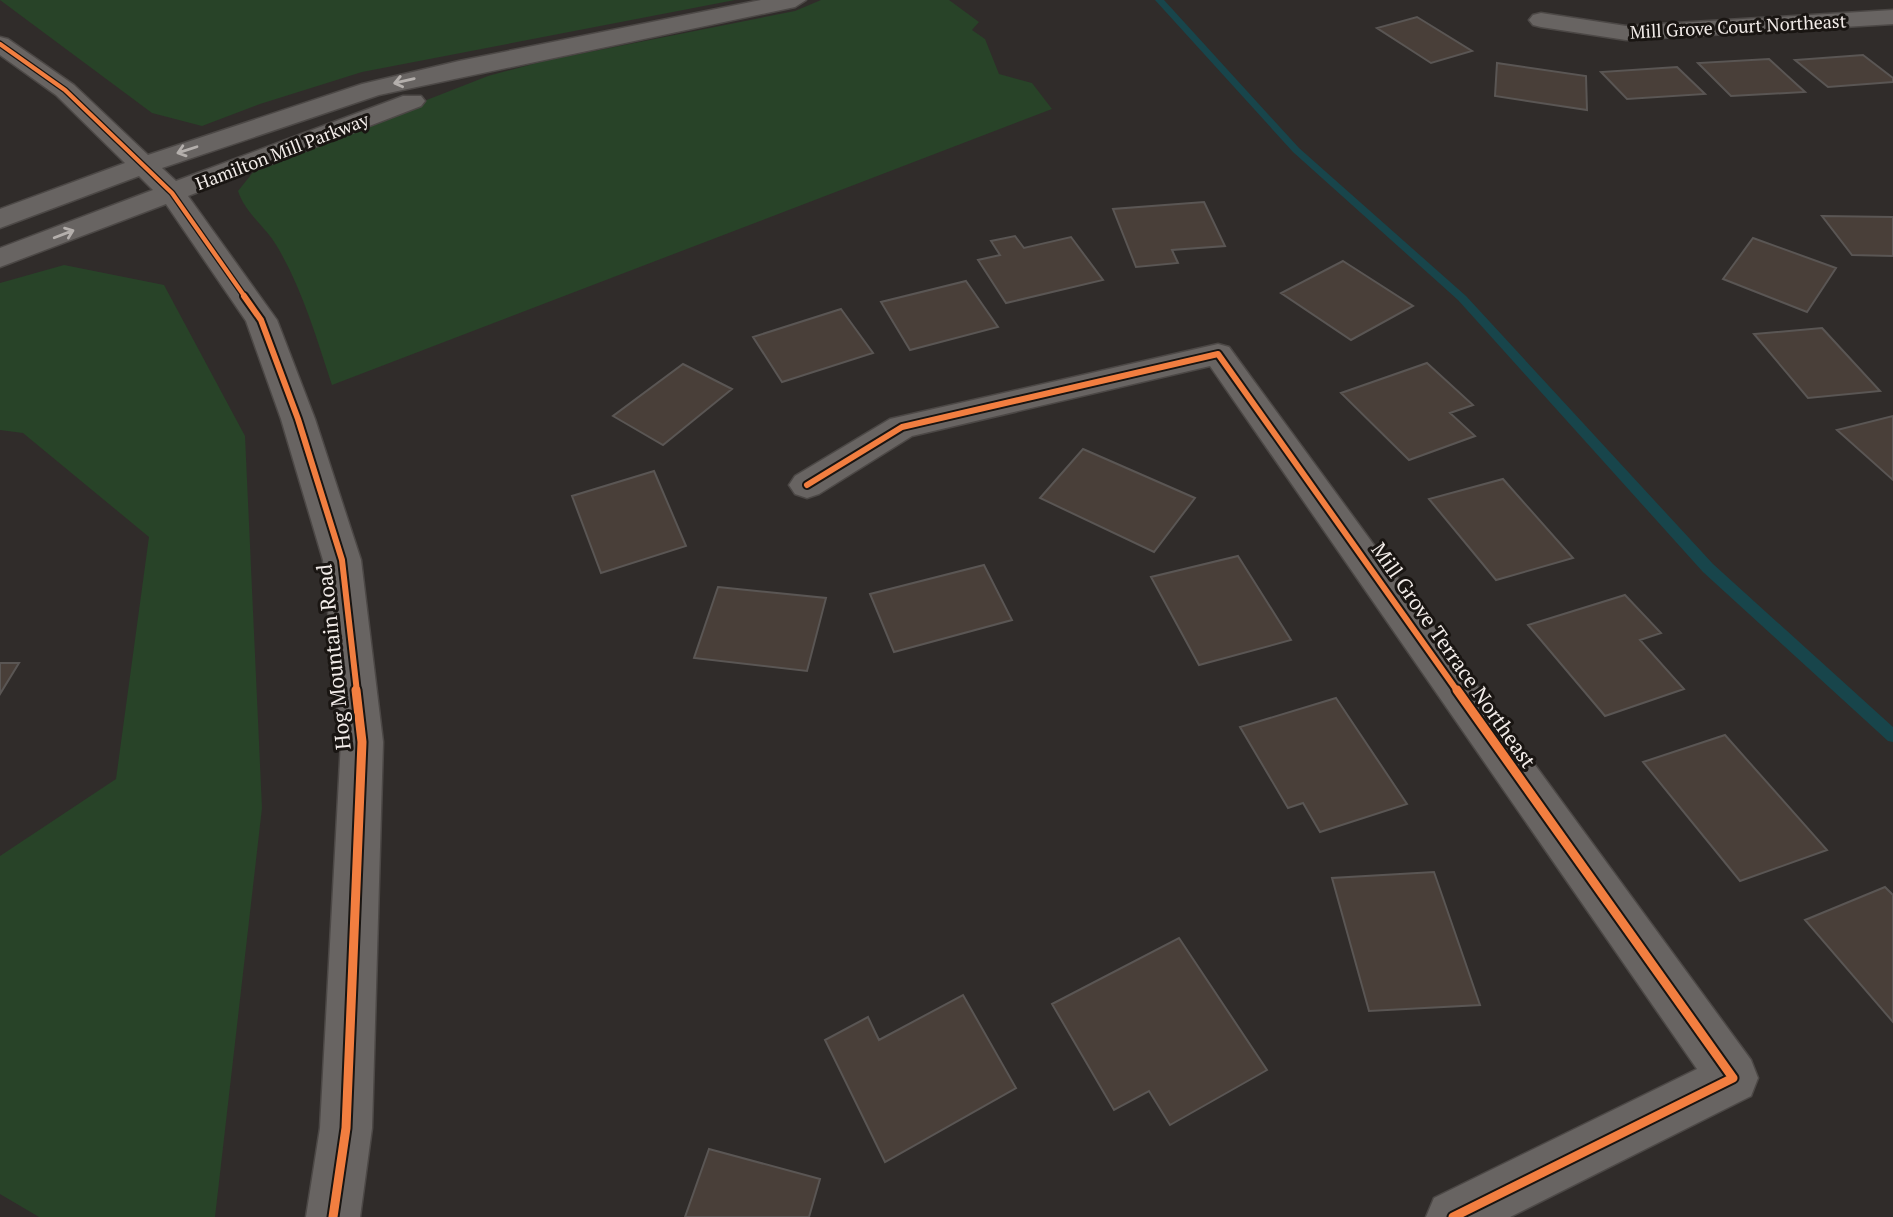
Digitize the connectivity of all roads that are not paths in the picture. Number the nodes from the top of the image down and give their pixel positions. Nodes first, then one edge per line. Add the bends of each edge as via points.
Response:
1 (795, 0) edge
2 (1893, 17) edge
3 (1541, 20) dead end
4 (0, 44) edge
5 (567, 48) junction
6 (144, 165) junction
7 (172, 193) junction
8 (0, 219) edge
9 (0, 258) edge
10 (807, 485) dead end
11 (333, 1217) edge
12 (1453, 1217) edge

1 - 5 street, Hamilton Mill Parkway
2 - 3 street, Mill Grove Court Northeast via 1626,33
4 - 6 street, Hog Mountain Road via 65,90
5 -> 6 street, Hamilton Mill Parkway via 371,89
5 - 7 street, Hamilton Mill Parkway via 460,82
6 - 7 street, Hog Mountain Road
6 - 8 street, Hamilton Mill Parkway
9 -> 7 street, Hamilton Mill Parkway
7 - 11 street, Hog Mountain Road via 261,320 342,560 362,742 346,1128
10 - 12 street, Mill Grove Terrace Northeast via 902,427 1218,354 1733,1078

